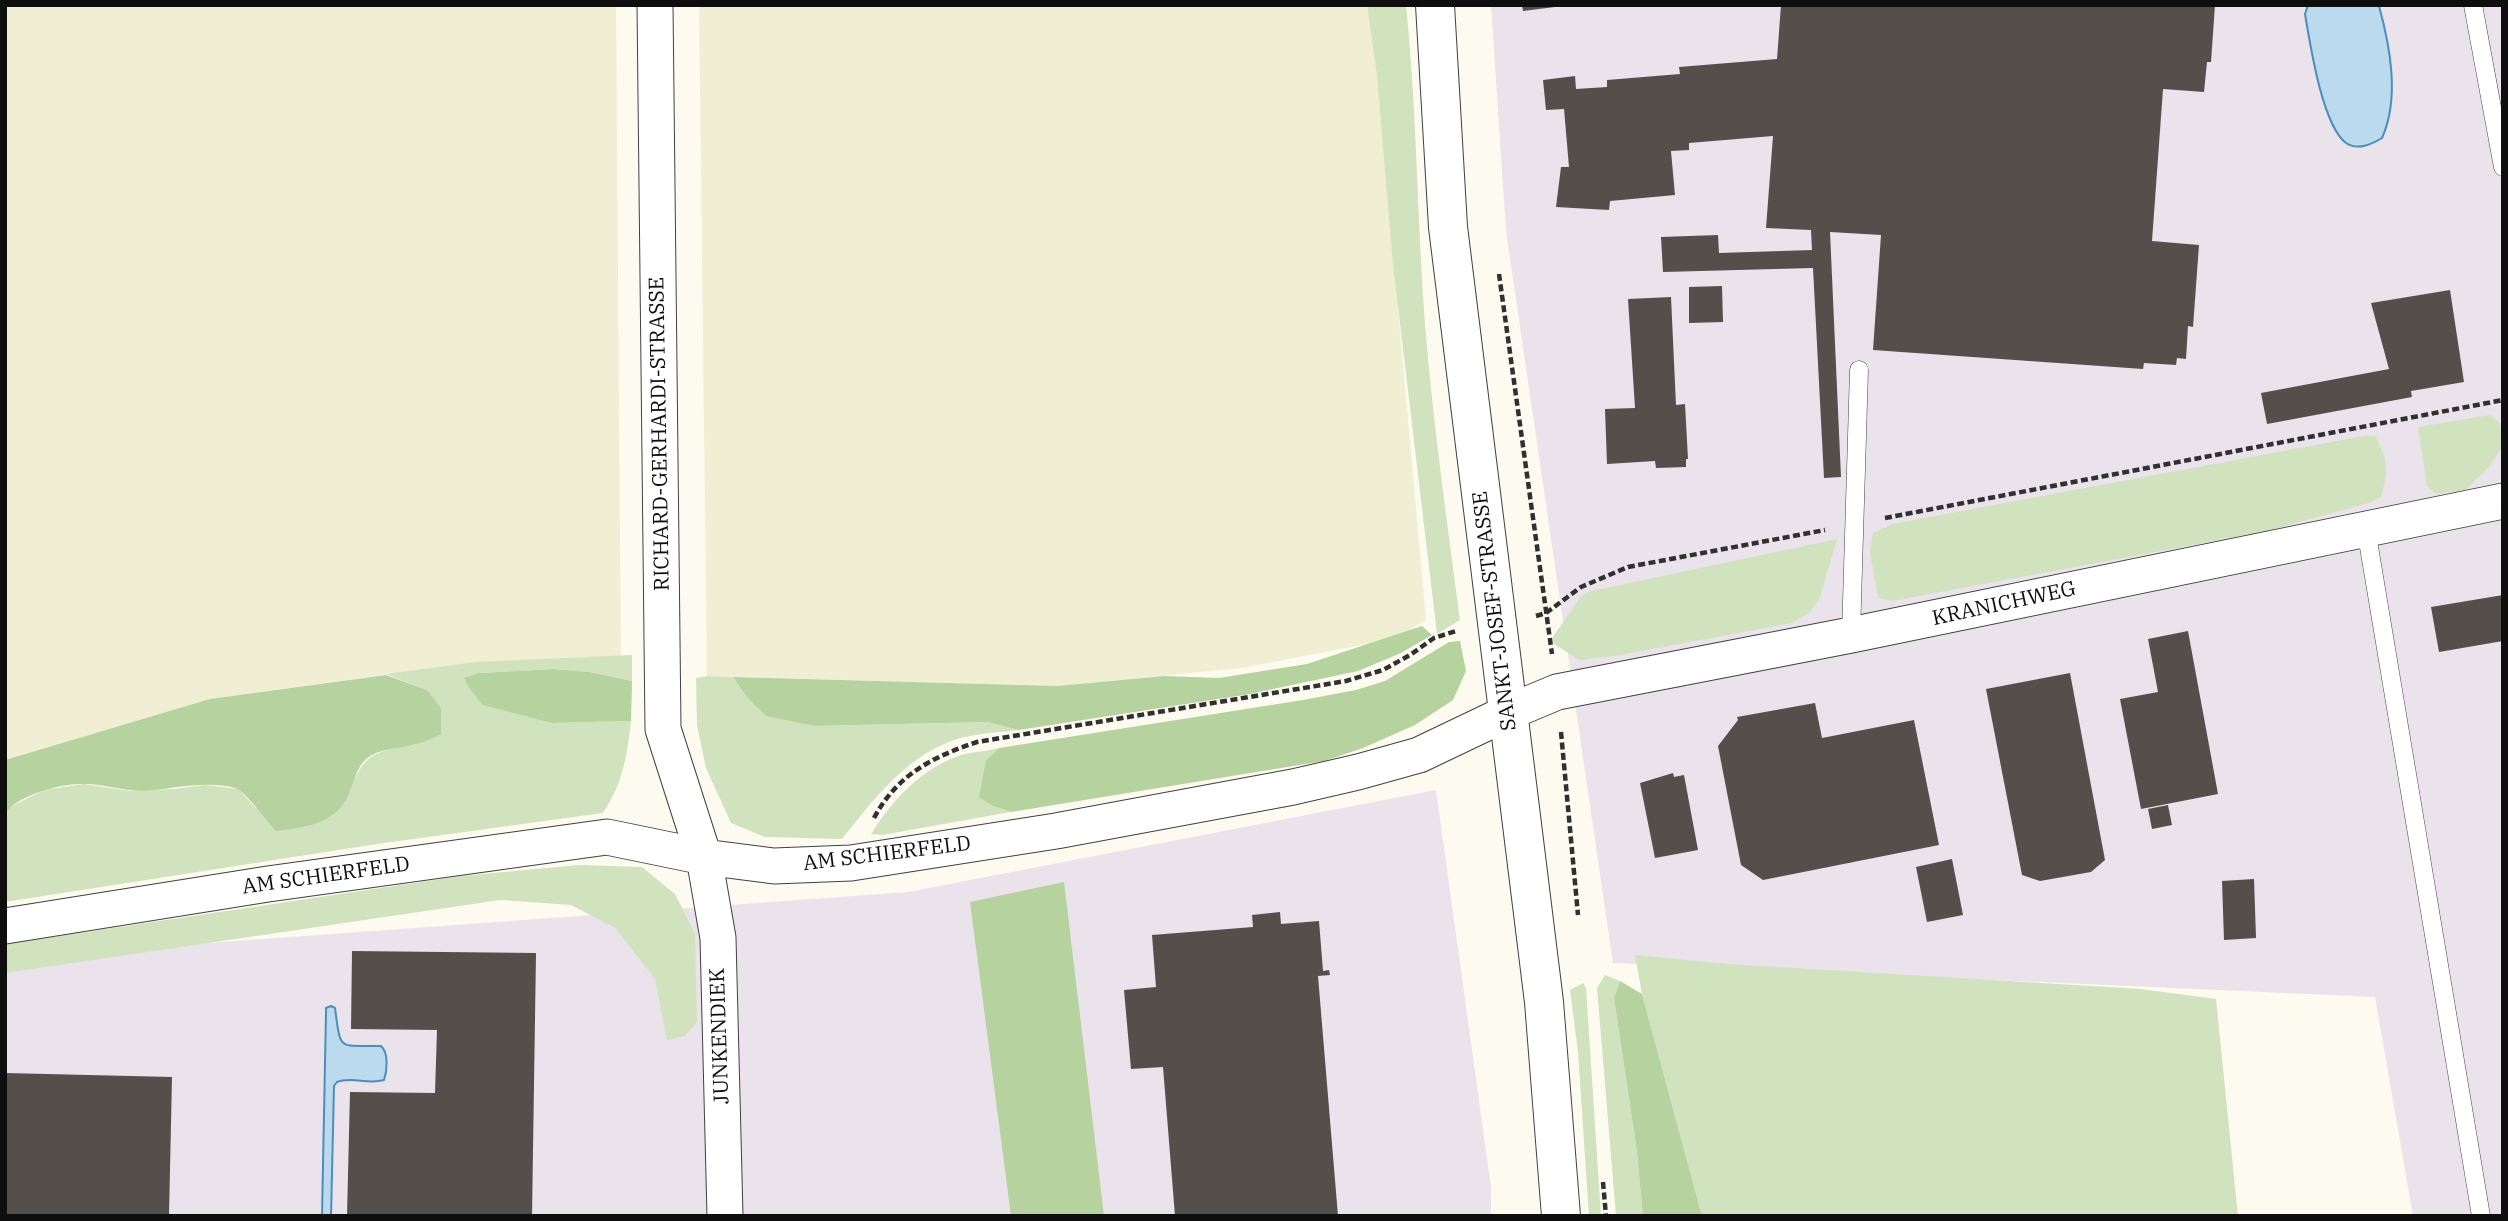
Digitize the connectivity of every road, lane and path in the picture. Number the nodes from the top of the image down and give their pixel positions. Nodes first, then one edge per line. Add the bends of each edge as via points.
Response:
1 (655, 5) edge
2 (1435, 5) edge
3 (2473, 5) edge
4 (2503, 167) edge
5 (1499, 272) dead end
6 (1859, 370) dead end
7 (2503, 400) edge
8 (2503, 501) edge
9 (1854, 524) junction
10 (2366, 530) junction
11 (1546, 613) junction
12 (1497, 630) junction
13 (1851, 635) junction
14 (1557, 692) junction
15 (1507, 713) junction
16 (704, 857) junction
17 (851, 863) junction
18 (5, 926) edge
19 (1579, 926) dead end
20 (1602, 1174) dead end
21 (725, 1216) edge
22 (1561, 1216) edge
23 (1606, 1216) edge
24 (2481, 1216) edge

1 - 16 street, RICHARD-GERHARDI-STRASSE via 663,729
2 - 12 street, SANKT-JOSEF-STRASSE via 1448,227
3 - 4 lane
5 - 11 path
6 - 9 lane
7 - 9 path
8 - 10 street, KRANICHWEG
9 - 11 path via 1628,567 1581,587
9 - 13 lane
10 - 13 street, KRANICHWEG
10 - 24 lane
11 - 12 path
11 - 14 path
12 - 15 street, SANKT-JOSEF-STRASSE
12 - 17 path via 1459,629 1434,638 1383,670 1346,681 977,742 952,751 909,774 883,801
13 - 14 street, KRANICHWEG
14 - 15 street, KRANICHWEG
14 - 19 path
15 - 17 street, AM SCHIERFELD via 1419,755 1293,787
15 - 22 street, SANKT-JOSEF-STRASSE via 1544,1002
16 - 17 street, AM SCHIERFELD via 774,866
16 - 18 street, AM SCHIERFELD via 607,837
16 - 21 street, JUNKENDIEK via 718,938
20 - 23 path

